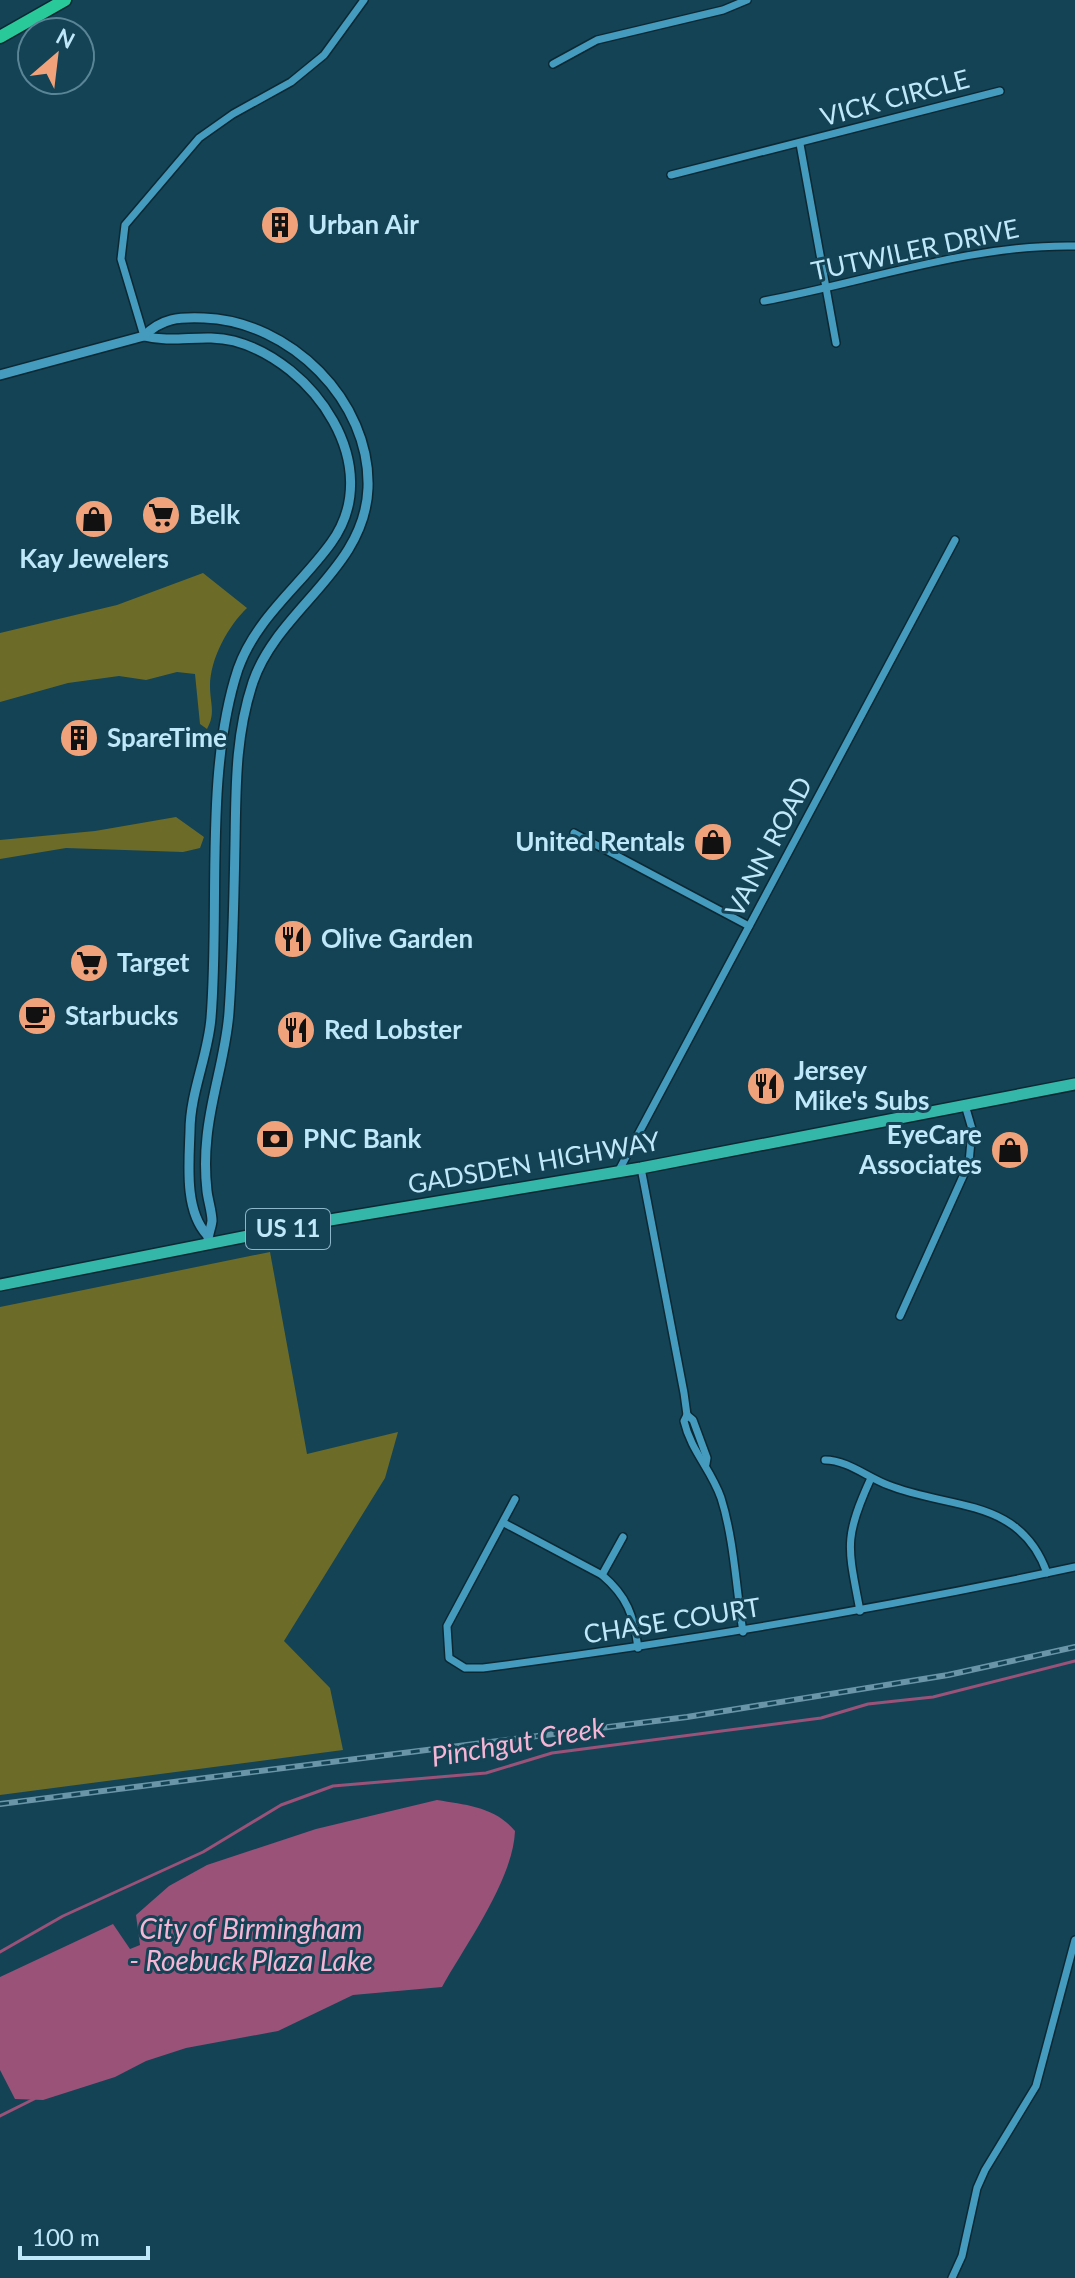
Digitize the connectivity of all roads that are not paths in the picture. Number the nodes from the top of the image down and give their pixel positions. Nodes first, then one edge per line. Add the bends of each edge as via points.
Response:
1 (65, 0) edge
2 (364, 0) edge
3 (747, 0) edge
4 (0, 37) edge
5 (553, 64) dead end
6 (1000, 91) dead end
7 (800, 144) junction
8 (671, 175) dead end
9 (1075, 246) edge
10 (825, 290) junction
11 (764, 301) dead end
12 (144, 336) junction
13 (836, 343) dead end
14 (0, 375) edge
15 (955, 540) dead end
16 (574, 833) dead end
17 (749, 926) junction
18 (1075, 1084) edge
19 (965, 1105) junction
20 (641, 1168) junction
21 (618, 1172) junction
22 (207, 1240) junction
23 (0, 1285) edge
24 (900, 1316) dead end
25 (825, 1460) dead end
26 (871, 1478) junction
27 (515, 1499) dead end
28 (504, 1523) junction
29 (623, 1537) dead end
30 (1075, 1567) edge
31 (1047, 1573) junction
32 (602, 1575) junction
33 (860, 1611) junction
34 (743, 1632) junction
35 (638, 1648) junction
36 (1075, 1940) edge
37 (952, 2278) edge

1 - 4 highway
2 - 12 street via 324,55 291,82 199,138 130,218 120,253
3 - 5 street via 597,40
6 - 7 street, VICK CIRCLE
7 - 8 street, VICK CIRCLE
7 - 10 street, VICK CIRCLE
9 - 10 street, TUTWILER DRIVE via 993,252
10 - 11 street, TUTWILER DRIVE
10 - 13 street, VICK CIRCLE
12 - 14 street
12 - 22 street via 225,339 289,367 326,411 343,445 350,476 349,501 339,529 258,628 241,660 226,713 212,1013 190,1126 194,1213
12 - 22 street via 157,323 194,317 241,325 281,340 312,364 339,397 357,431 367,471 356,538 272,641 240,733 229,1008 207,1138 205,1175 212,1221
15 - 17 street, VANN ROAD
16 - 17 street
17 - 21 street, VANN ROAD
18 - 19 main road, GADSDEN HIGHWAY / US 11
19 - 20 main road, GADSDEN HIGHWAY / US 11
19 - 24 street via 972,1129 969,1163
20 - 21 main road, GADSDEN HIGHWAY / US 11
20 - 34 street via 687,1415 722,1501
21 - 22 main road, GADSDEN HIGHWAY / US 11
22 - 23 main road, GADSDEN HIGHWAY / US 11
25 - 26 street via 836,1460
26 - 31 street via 963,1503 1024,1531
26 - 33 street via 847,1544
27 - 28 street, CHASE COURT
28 - 32 street
28 - 35 street, CHASE COURT via 447,1626 449,1658 465,1668 483,1668
29 - 32 street
30 - 31 street, CHASE COURT
31 - 33 street, CHASE COURT
32 - 35 street via 630,1607
33 - 34 street, CHASE COURT
34 - 35 street, CHASE COURT
36 - 37 street via 1036,2086 977,2188

